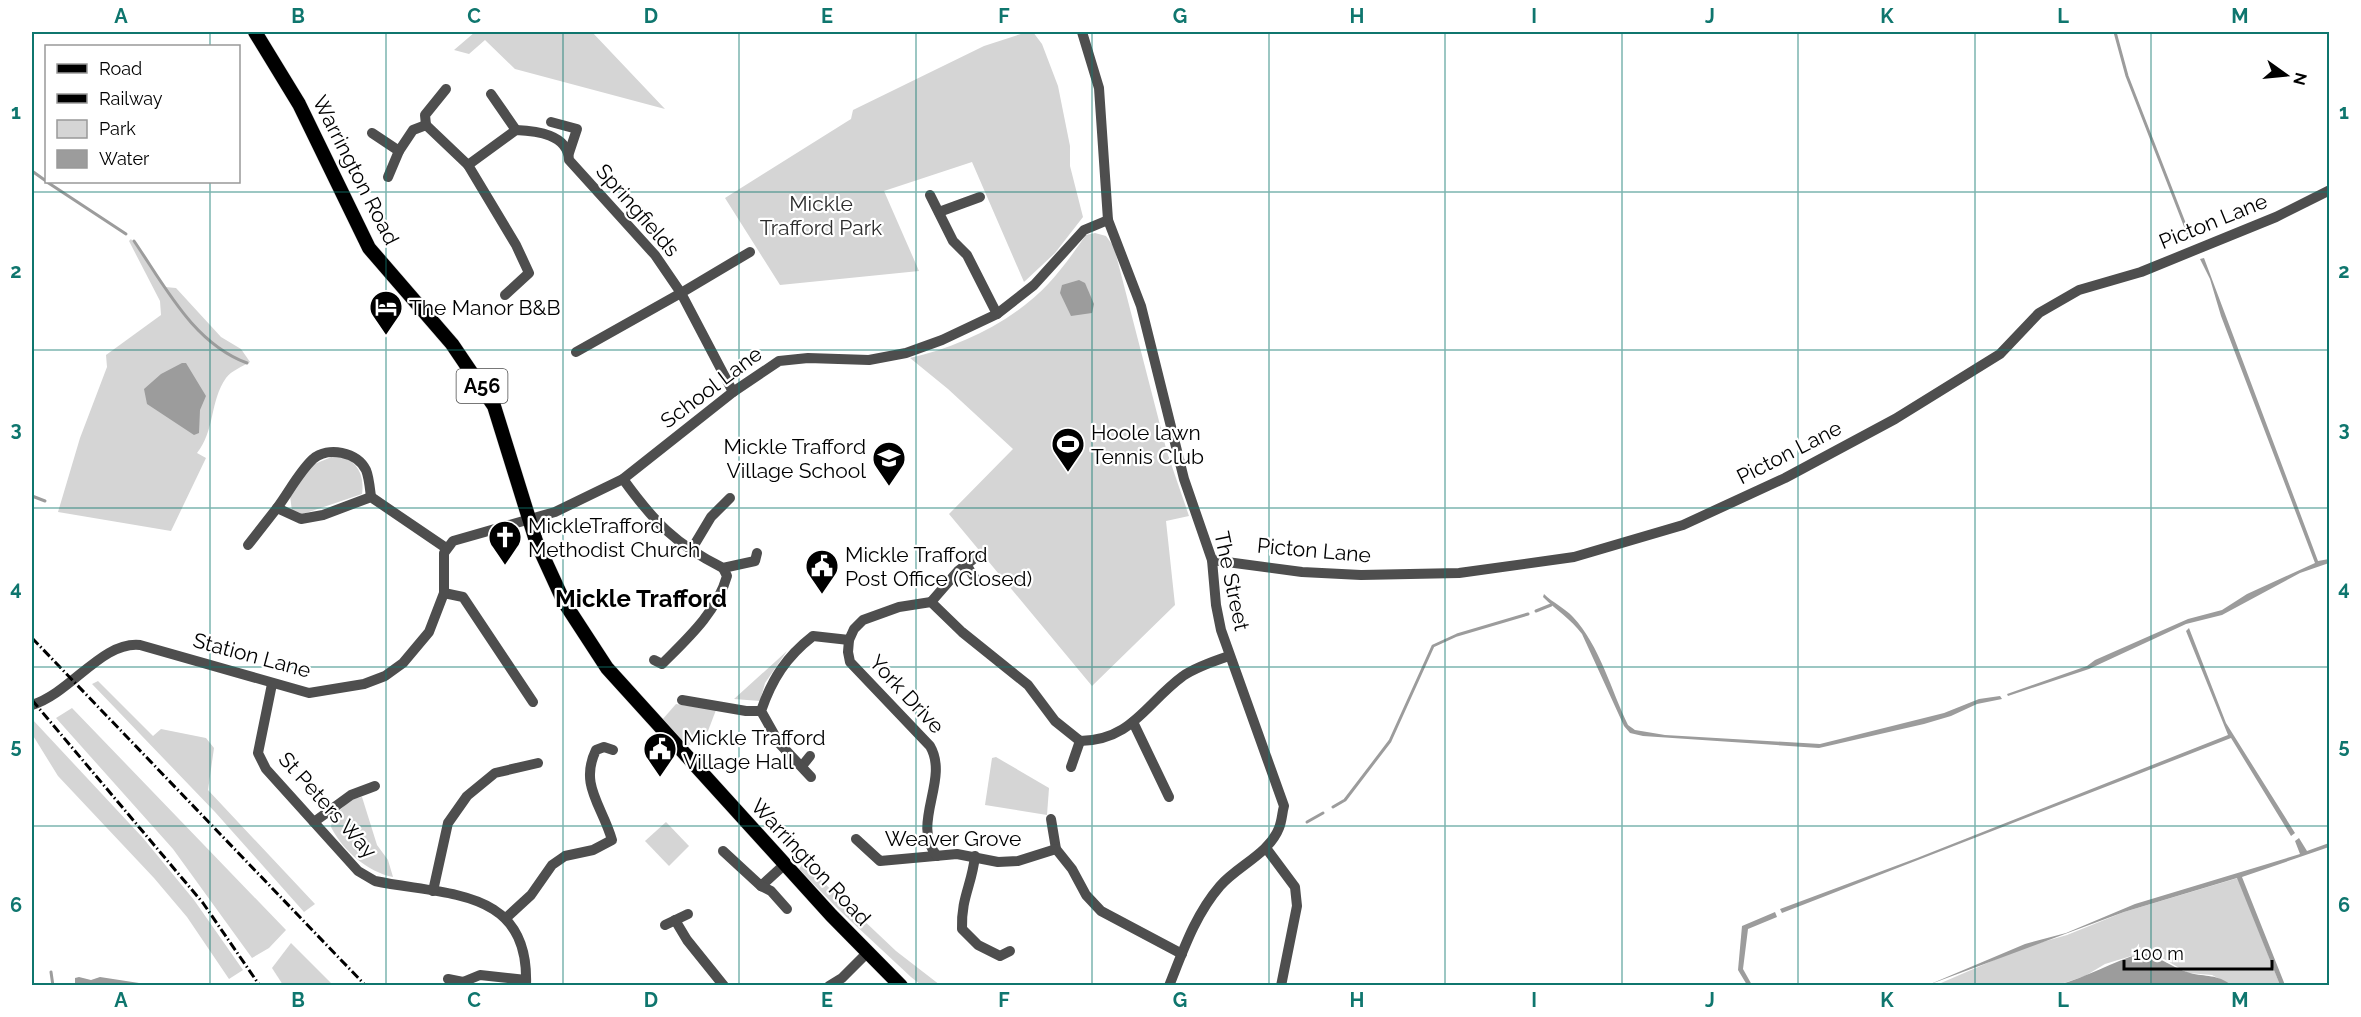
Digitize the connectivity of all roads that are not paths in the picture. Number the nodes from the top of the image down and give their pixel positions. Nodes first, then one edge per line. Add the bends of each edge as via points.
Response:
1 (255, 32) edge
2 (1082, 32) edge
3 (446, 89) dead end
4 (491, 94) dead end
5 (551, 122) dead end
6 (426, 125) junction
7 (516, 130) junction
8 (372, 133) dead end
9 (399, 151) junction
10 (569, 153) junction
11 (468, 165) junction
12 (388, 177) dead end
13 (2330, 190) edge
14 (930, 195) dead end
15 (980, 197) dead end
16 (939, 212) junction
17 (1108, 220) junction
18 (750, 252) dead end
19 (681, 292) junction
20 (505, 295) dead end
21 (997, 314) junction
22 (576, 352) dead end
23 (733, 392) junction
24 (623, 479) junction
25 (371, 497) junction
26 (730, 498) dead end
27 (278, 508) junction
28 (530, 521) junction
29 (248, 545) dead end
30 (446, 548) junction
31 (690, 552) junction
32 (976, 557) dead end
33 (1212, 560) junction
34 (757, 561) dead end
35 (966, 564) junction
36 (723, 568) junction
37 (974, 577) dead end
38 (444, 593) junction
39 (931, 602) junction
40 (849, 640) junction
41 (1229, 656) junction
42 (654, 660) dead end
43 (272, 684) junction
44 (682, 700) dead end
45 (533, 702) dead end
46 (32, 705) edge
47 (761, 711) junction
48 (1133, 722) junction
49 (1080, 741) junction
50 (613, 750) dead end
51 (810, 756) dead end
52 (538, 763) dead end
53 (802, 766) junction
54 (1071, 766) dead end
55 (811, 777) dead end
56 (375, 786) dead end
57 (1169, 797) dead end
58 (1051, 819) dead end
59 (314, 822) junction
60 (856, 839) dead end
61 (1266, 848) junction
62 (1056, 849) junction
63 (723, 850) dead end
64 (936, 856) junction
65 (975, 856) junction
66 (784, 865) junction
67 (761, 886) junction
68 (433, 891) junction
69 (787, 909) dead end
70 (688, 914) dead end
71 (506, 918) junction
72 (675, 920) junction
73 (665, 925) dead end
74 (1010, 951) dead end
75 (867, 953) junction
76 (1182, 954) junction
77 (448, 979) dead end
78 (526, 983) edge
79 (463, 984) edge
80 (724, 986) edge
81 (830, 986) edge
82 (901, 986) edge
83 (1169, 986) edge
84 (1281, 986) edge

1 - 28 main road, Warrington Road / A56 via 300,104 369,248 452,344 494,406
2 - 17 street, The Street via 1099,88
3 - 6 street via 425,114
4 - 7 street
5 - 10 street, Springfields via 577,129
6 - 9 street via 413,130
6 - 11 street
7 - 10 street, Springfields via 558,139
7 - 11 street
8 - 9 street
9 - 12 street
10 - 19 street, Springfields via 569,160 655,255
11 - 20 street via 529,273
13 - 33 street, Picton Lane via 2276,217 2141,272 2079,290 2039,313 2000,354 1895,419 1785,478 1683,525 1574,557 1459,573 1302,572
14 - 16 street
15 - 16 street
16 - 21 street via 953,241 967,255
17 - 21 street, School Lane via 1084,230 1034,285
17 - 33 street, The Street via 1141,306 1184,478
18 - 19 street
19 - 22 street
19 - 23 street, Springfields
21 - 23 street, School Lane via 906,353 868,360 779,361
23 - 24 street, School Lane
24 - 28 street, School Lane via 579,503
24 - 31 street via 652,519
25 - 27 street via 301,519
25 - 27 street via 366,470 356,459 338,452 322,453
25 - 30 street
26 - 31 street via 711,517
27 - 29 street
28 - 30 street via 453,541
28 - 66 main road, Warrington Road / A56 via 564,602 607,668
30 - 38 street, Station Lane via 442,561
31 - 36 street
32 - 35 street
33 - 41 street, The Street via 1216,605
34 - 36 street
35 - 37 street
35 - 39 street
36 - 42 street via 727,576 724,587 699,627 662,664
38 - 43 street, Station Lane via 429,632 403,663 385,675 356,686 309,693
38 - 45 street via 463,597
39 - 40 street, York Drive via 863,620
39 - 49 street via 1028,685 1055,720
40 - 47 street via 813,636 778,670
40 - 64 street, York Drive via 850,662 936,756 927,829 928,843
41 - 48 street via 1184,675
41 - 61 street, The Street via 1284,806 1279,829
43 - 46 street, Station Lane via 128,643 107,653 59,692
43 - 59 street, St Peters Way via 258,753
44 - 47 street
47 - 53 street via 779,742
48 - 49 street via 1101,741
48 - 57 street
49 - 54 street
50 - 71 street via 596,750 588,766 591,789 612,840 593,850 565,856 552,865 531,896
51 - 53 street
52 - 68 street via 495,773 467,796 448,823
53 - 55 street
56 - 59 street via 351,795
58 - 62 street
59 - 68 street, St Peters Way via 358,871 375,881
60 - 64 street, Weaver Grove via 880,861
61 - 76 street via 1239,866 1221,885 1196,920
61 - 84 street via 1295,887 1297,906
62 - 65 street, Weaver Grove via 1018,861 998,862
62 - 76 street via 1101,911
63 - 67 street
64 - 65 street, Weaver Grove
65 - 74 street via 973,875 961,907 962,929 978,945 1000,956
66 - 67 street
66 - 75 main road, Warrington Road / A56
67 - 69 street
68 - 71 street, St Peters Way via 489,904
70 - 72 street
71 - 78 street, St Peters Way via 520,936 526,956
72 - 73 street
72 - 80 street
75 - 81 street
75 - 82 main road, Warrington Road / A56
76 - 83 street
77 - 79 street
78 - 79 street via 480,975

